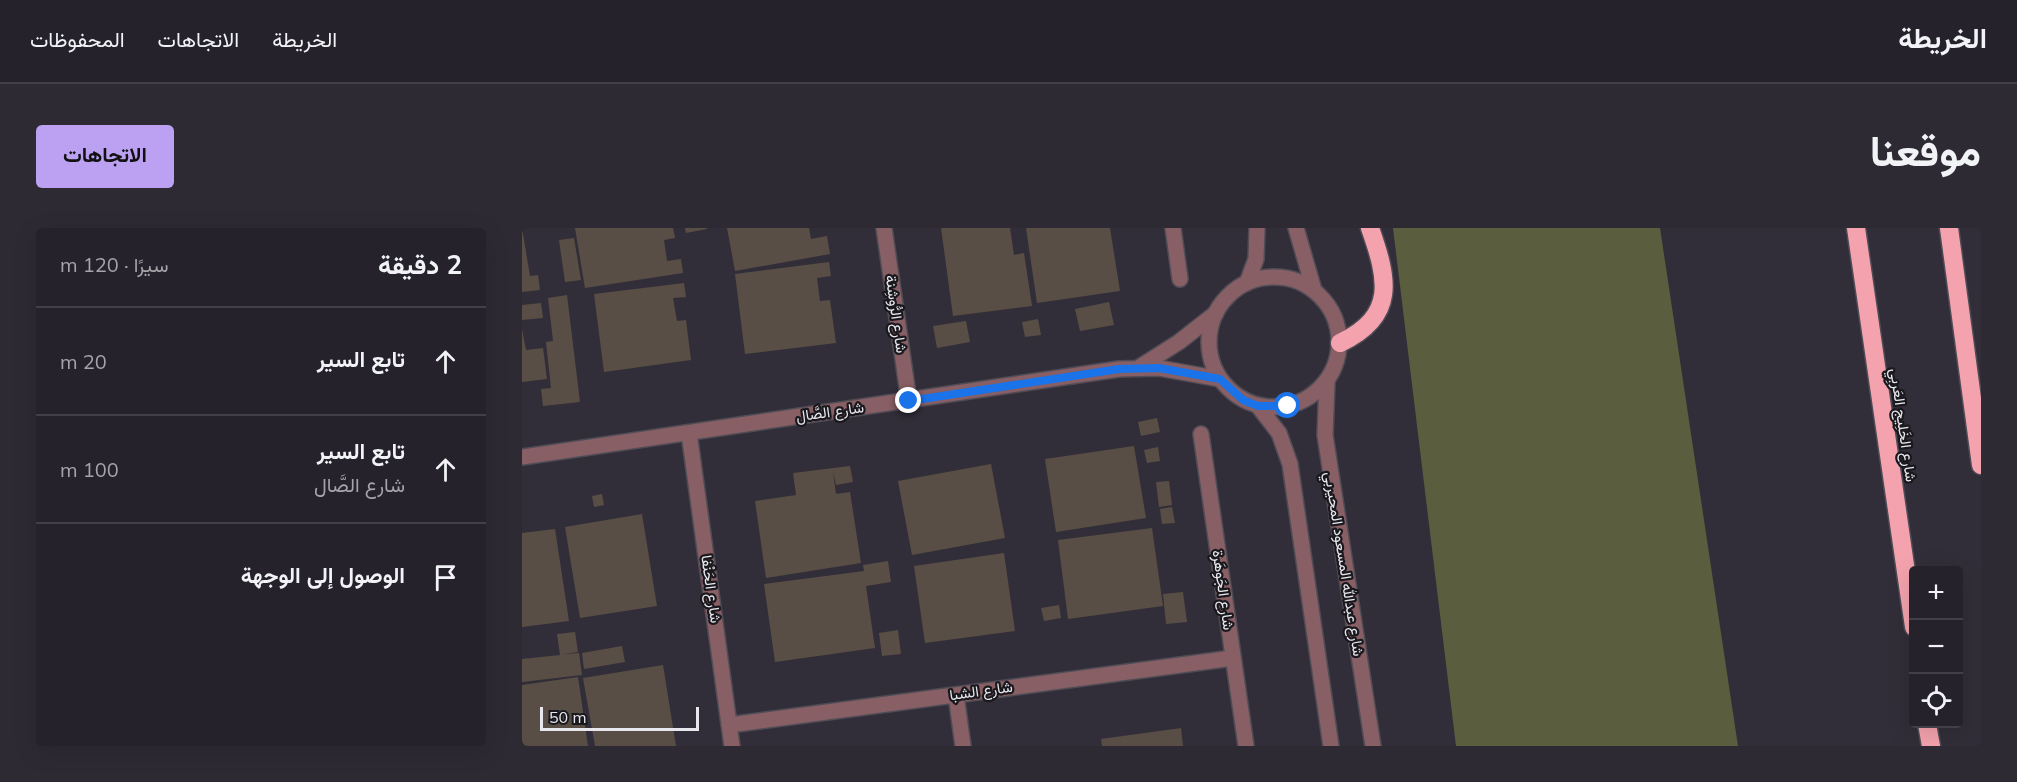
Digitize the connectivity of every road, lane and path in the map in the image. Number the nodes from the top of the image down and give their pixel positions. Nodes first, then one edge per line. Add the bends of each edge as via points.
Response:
1 (884, 228) edge
2 (1173, 228) edge
3 (1257, 228) edge
4 (1296, 228) edge
5 (1370, 228) edge
6 (1856, 228) edge
7 (1949, 228) edge
8 (1180, 279) dead end
9 (1246, 283) junction
10 (1314, 290) junction
11 (1216, 313) junction
12 (1340, 343) junction
13 (1138, 368) junction
14 (1220, 379) junction
15 (1327, 382) junction
16 (909, 401) junction
17 (1258, 406) junction
18 (689, 433) junction
19 (1201, 434) dead end
20 (522, 456) edge
21 (1981, 465) edge
22 (1913, 620) edge
23 (1233, 658) junction
24 (956, 695) junction
25 (729, 725) junction
26 (1928, 728) edge
27 (732, 746) edge
28 (963, 746) edge
29 (1246, 746) edge
30 (1331, 746) edge
31 (1372, 746) edge
32 (1930, 746) edge

1 - 16 street, شارع الرُّوشِنة
2 - 8 street
3 - 9 street via 1256,259
4 - 10 street
5 - 12 highway via 1386,279 1383,301 1374,320 1359,334
6 - 22 highway, شارع الخَلِيج العَربِي
7 - 21 highway
9 - 10 street via 1263,277 1281,277
9 - 11 street via 1224,300
10 - 12 street via 1337,323
11 - 13 street, شارع الصَّال
11 - 14 street via 1209,339
12 - 15 street
13 - 14 street, شارع الصَّال via 1180,370
13 - 16 street, شارع الصَّال
14 - 17 street via 1243,400
15 - 17 street via 1309,397 1288,406
15 - 31 street, شارع عبدالله المسعود المحيربي via 1325,435
16 - 18 street, شارع الصَّال
17 - 30 street via 1279,433 1290,464
18 - 20 street, شارع الصَّال
18 - 25 street, شارع الحَنْفا
19 - 23 street, شارع الجَوهَرة
23 - 24 street, شارع الشبا
23 - 29 street, شارع الجَوهَرة
24 - 25 street, شارع الشبا
24 - 28 street
25 - 27 street, شارع الحَنْفا
26 - 32 highway

